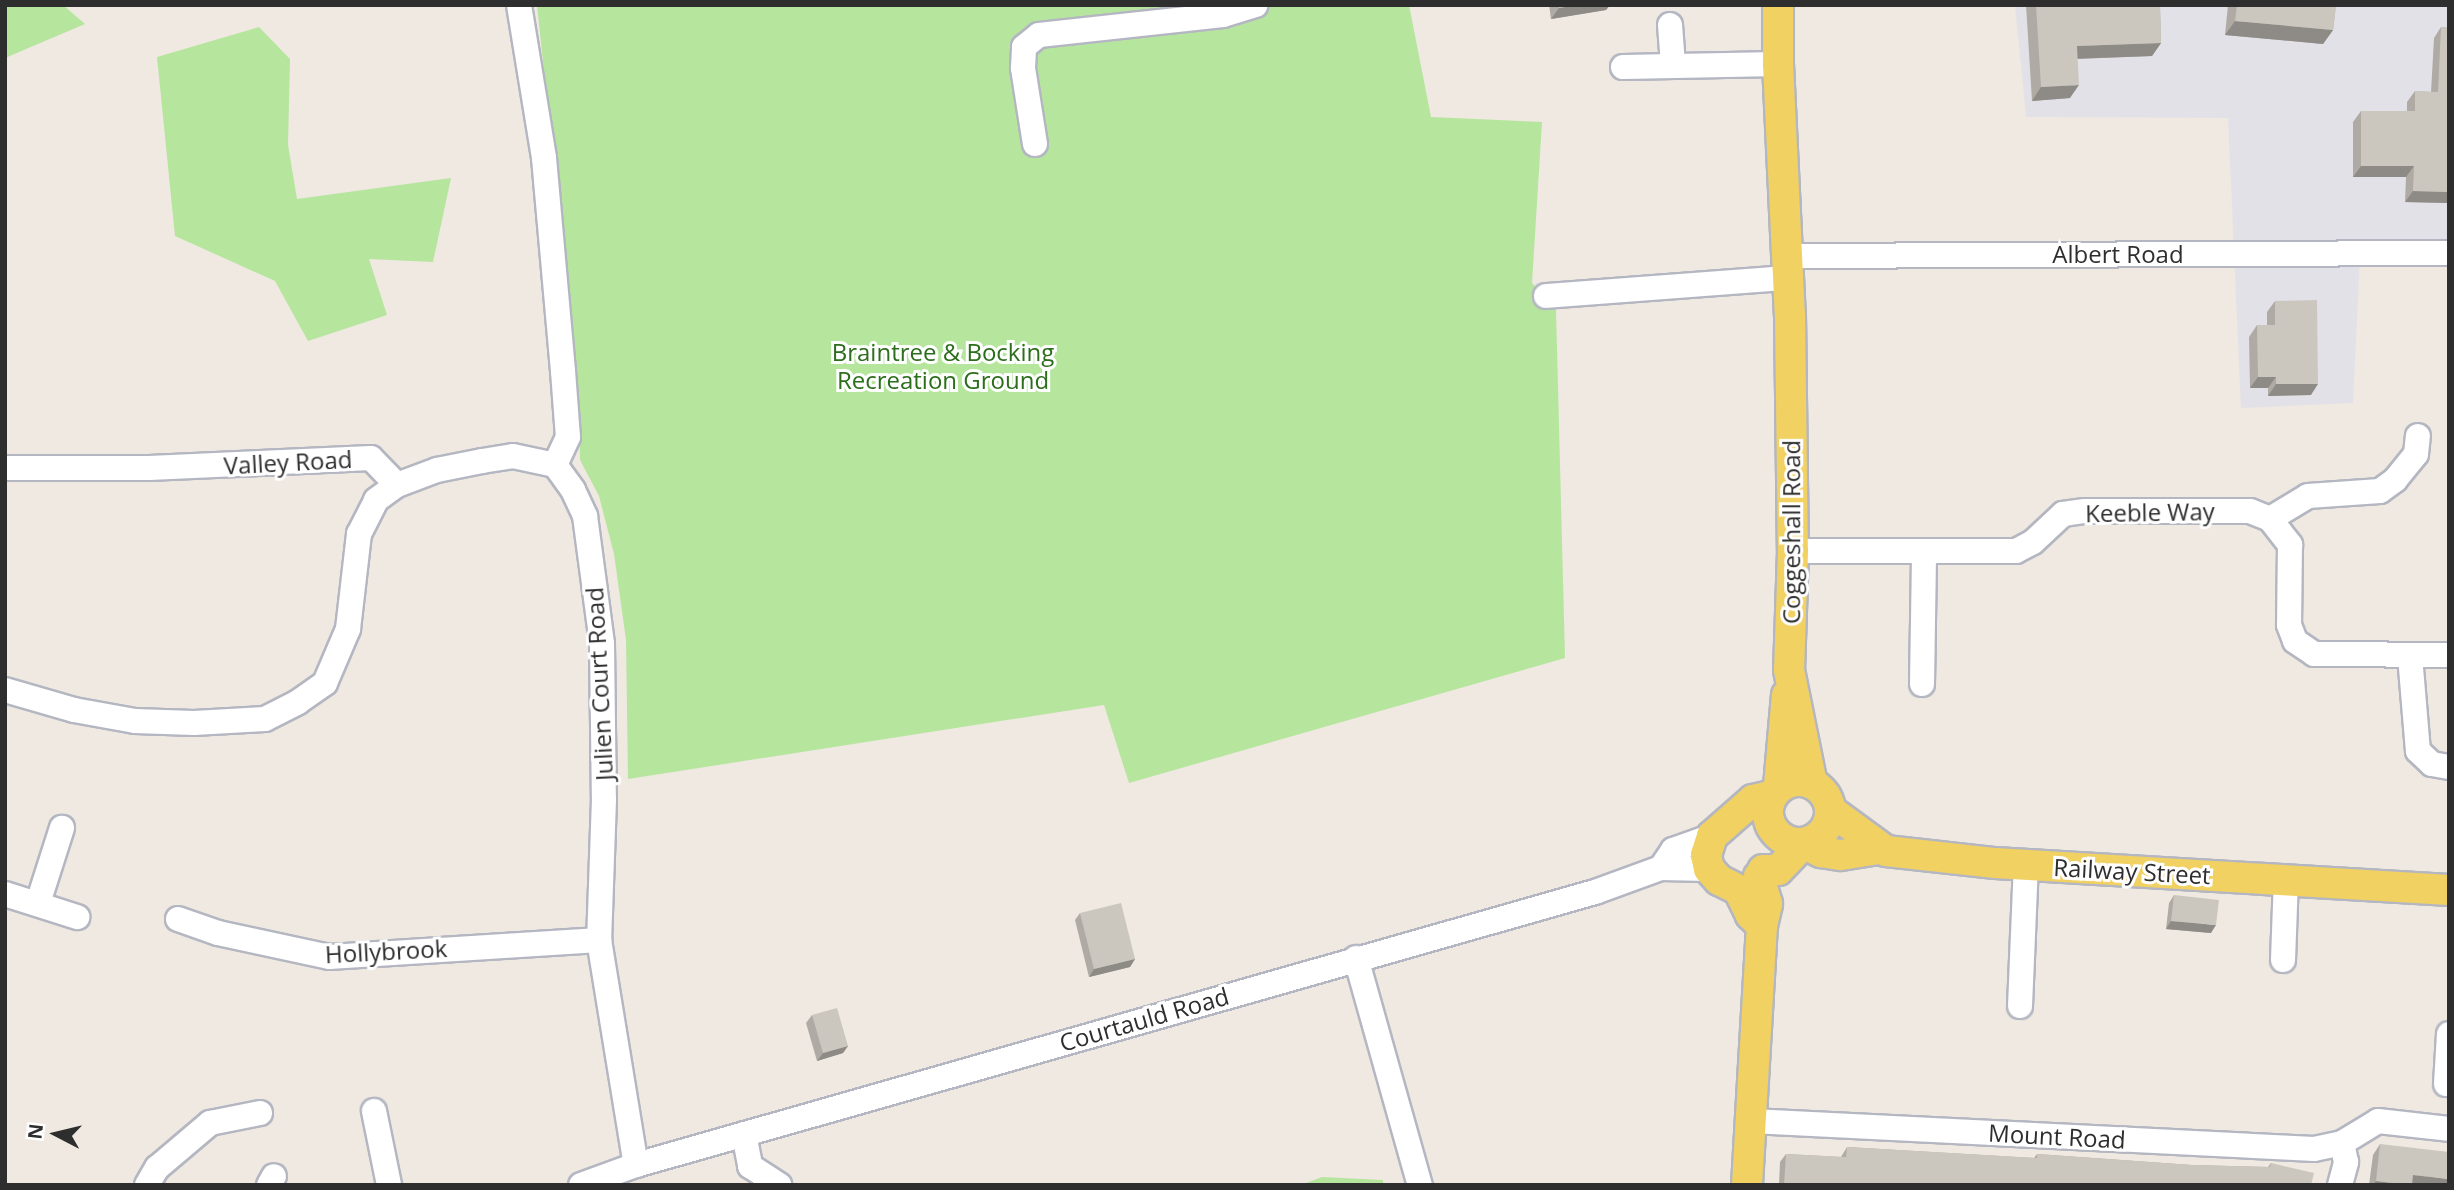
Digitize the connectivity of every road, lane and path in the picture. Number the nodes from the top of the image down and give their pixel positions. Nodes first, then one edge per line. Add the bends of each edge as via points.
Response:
1 (519, 5) edge
2 (1255, 5) edge
3 (1778, 5) edge
4 (1670, 25) dead end
5 (1778, 64) junction
6 (1673, 65) junction
7 (1623, 67) dead end
8 (1035, 144) dead end
9 (2449, 253) edge
10 (1787, 267) junction
11 (1546, 296) dead end
12 (2418, 436) dead end
13 (555, 465) junction
14 (5, 468) edge
15 (397, 485) junction
16 (2270, 519) junction
17 (1793, 551) junction
18 (1924, 552) junction
19 (2449, 655) edge
20 (2410, 656) junction
21 (1789, 670) junction
22 (1922, 684) dead end
23 (5, 691) edge
24 (2449, 767) edge
25 (1812, 784) junction
26 (1774, 791) junction
27 (1830, 810) junction
28 (62, 828) dead end
29 (1719, 830) junction
30 (1805, 845) junction
31 (1879, 849) junction
32 (2025, 865) junction
33 (1661, 868) junction
34 (1741, 875) junction
35 (2286, 880) junction
36 (2449, 890) edge
37 (5, 894) edge
38 (38, 903) junction
39 (77, 917) dead end
40 (178, 919) dead end
41 (599, 940) junction
42 (1356, 958) junction
43 (2283, 960) dead end
44 (2020, 1006) dead end
45 (2449, 1034) edge
46 (2446, 1084) dead end
47 (374, 1111) dead end
48 (260, 1113) dead end
49 (1751, 1121) junction
50 (2449, 1129) edge
51 (2359, 1132) junction
52 (744, 1134) junction
53 (636, 1164) junction
54 (147, 1185) edge
55 (389, 1185) edge
56 (581, 1185) edge
57 (779, 1185) edge
58 (1420, 1185) edge
59 (1746, 1185) edge
60 (2340, 1185) edge

1 - 13 street via 544,158 563,370 568,437
2 - 8 street via 1223,15 1039,35 1024,47 1023,68
3 - 5 main road, Coggeshall Road
4 - 6 street
5 - 6 street
5 - 10 main road, Coggeshall Road
6 - 7 street
9 - 10 street, Albert Road
10 - 11 street
10 - 17 main road, Coggeshall Road
12 - 16 street via 2416,454 2380,491 2308,496
13 - 15 street via 513,456 437,470
13 - 41 street, Julien Court Road via 585,516 602,643 604,799
14 - 15 street, Valley Road via 149,468 371,458
15 - 23 street via 376,500 359,534 348,629 325,682 298,702 265,719 135,721
16 - 18 street, Keeble Way via 2250,511 2085,511 2063,514 2016,551
16 - 20 street via 2290,545 2289,625 2295,641 2314,654
17 - 18 street, Keeble Way
17 - 21 main road, Coggeshall Road
18 - 22 street
19 - 20 street
20 - 24 street via 2418,751 2432,764
21 - 25 main road, Coggeshall Road
21 - 26 main road
25 - 26 main road via 1795,780
25 - 27 main road, Coggeshall Road via 1824,795
26 - 29 main road via 1753,800
26 - 30 main road via 1767,811 1775,829 1792,843
27 - 30 main road via 1827,826
27 - 31 main road
28 - 38 street
29 - 33 street via 1673,850
29 - 34 main road via 1706,855
29 - 34 main road via 1737,824 1756,831 1767,850
30 - 31 main road, Railway Street via 1841,855
30 - 34 main road via 1778,870
31 - 32 main road, Railway Street
32 - 35 main road, Railway Street
32 - 44 street
33 - 34 street, Courtauld Road
33 - 42 street, Courtauld Road via 1595,892
34 - 49 main road via 1767,904
35 - 36 main road, Railway Street
35 - 43 street
37 - 38 street
38 - 39 street
40 - 41 street, Hollybrook via 218,933 329,957
41 - 53 street, Julien Court Road
42 - 52 street, Courtauld Road
42 - 58 street
45 - 46 street
47 - 55 street
48 - 54 street via 211,1123 157,1168
49 - 51 street, Mount Road via 2325,1149
49 - 59 main road
50 - 51 street, Mount Road
51 - 60 street
52 - 53 street, Courtauld Road
52 - 57 street via 750,1166
53 - 56 street, Courtauld Road

